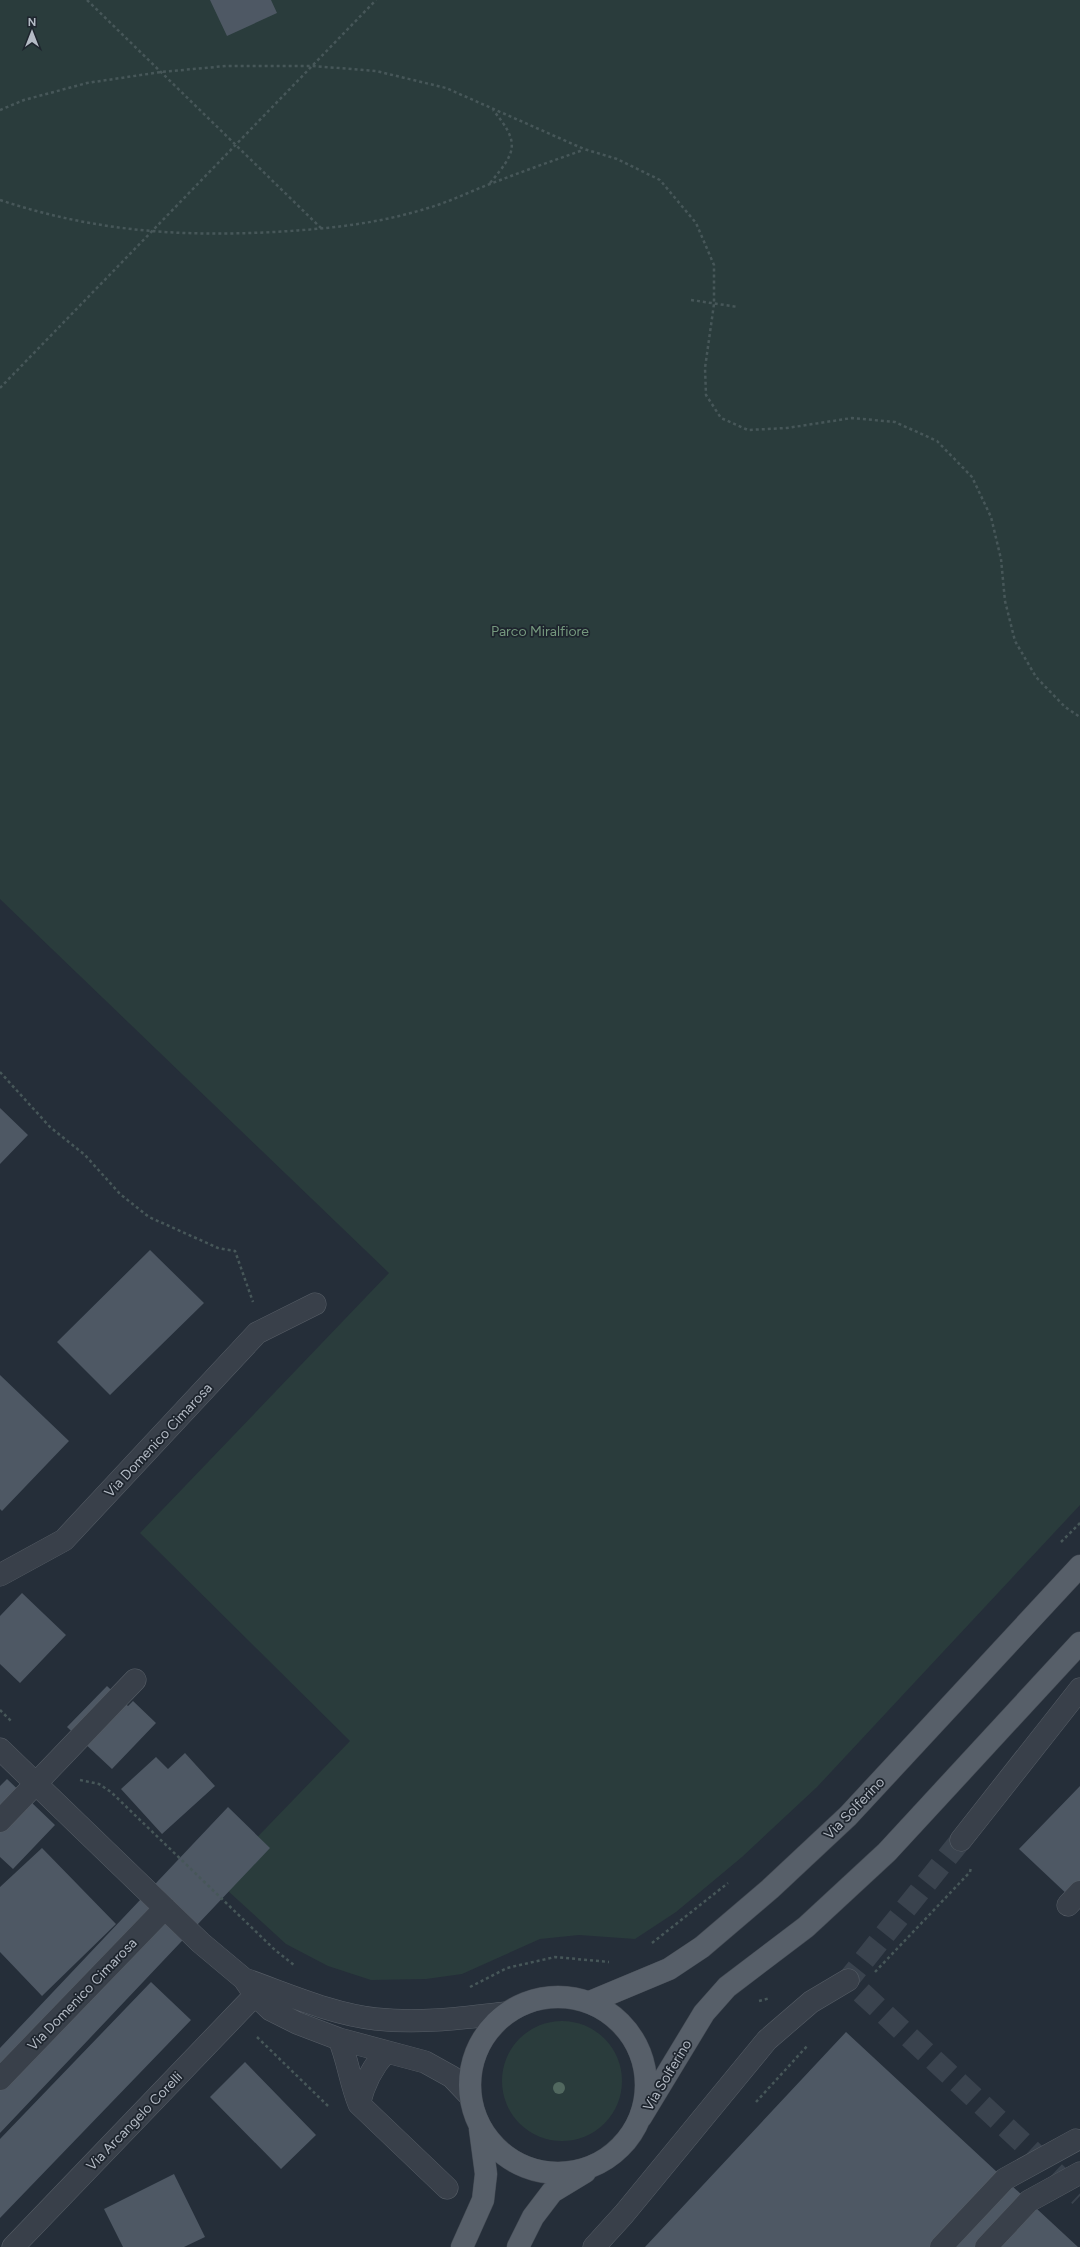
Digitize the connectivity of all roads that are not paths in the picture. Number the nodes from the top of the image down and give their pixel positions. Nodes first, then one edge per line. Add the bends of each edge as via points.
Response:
1 (315, 1304) dead end
2 (1080, 1566) edge
3 (0, 1575) edge
4 (1080, 1643) edge
5 (135, 1680) dead end
6 (1080, 1689) edge
7 (0, 1750) edge
8 (36, 1784) junction
9 (0, 1821) edge
10 (961, 1840) tunnel mouth
11 (164, 1908) junction
12 (848, 1980) dead end
13 (250, 1987) junction
14 (590, 2002) junction
15 (506, 2013) junction
16 (339, 2039) junction
17 (386, 2052) junction
18 (0, 2079) edge
19 (470, 2096) junction
20 (359, 2104) junction
21 (641, 2117) junction
22 (479, 2126) junction
23 (1079, 2141) edge
24 (594, 2166) junction
25 (1080, 2173) edge
26 (447, 2188) dead end
27 (13, 2247) edge
28 (462, 2247) edge
29 (518, 2247) edge
30 (594, 2247) edge
31 (941, 2247) edge
32 (986, 2247) edge

1 - 3 street, Via Domenico Cimarosa via 256,1333 64,1540
2 - 14 main road, Via Solferino via 848,1816 770,1890 702,1947 669,1969
4 - 21 main road, Via Solferino via 887,1852 806,1927 727,1987 704,2013
5 - 8 street
6 - 10 street
7 - 8 street
8 - 9 street
8 - 11 street
11 - 13 street
11 - 18 street, Via Domenico Cimarosa
12 - 30 street via 811,2002 767,2040
13 - 15 street via 375,2019 433,2021
13 - 16 street via 271,2010
13 - 27 street, Via Arcangelo Corelli
14 - 15 main road, Via Solferino via 569,1997 547,1997 526,2002
14 - 21 main road, Via Solferino via 614,2016 633,2036 644,2062 647,2090
15 - 19 main road, Via Solferino via 489,2029 476,2049 470,2072
16 - 17 street
16 - 20 street via 346,2057 351,2086
17 - 19 street via 425,2062 452,2077
17 - 20 street via 377,2062 362,2090
19 - 22 main road, Via Solferino
20 - 26 street
21 - 24 main road, Via Solferino via 630,2137 614,2154
22 - 24 main road, Via Solferino via 495,2148 517,2163 542,2172 568,2173
22 - 28 main road, Via Solferino via 486,2174 483,2200
23 - 31 street via 1005,2179
24 - 29 main road, Via Solferino via 552,2192 533,2217
25 - 32 street via 1029,2201

